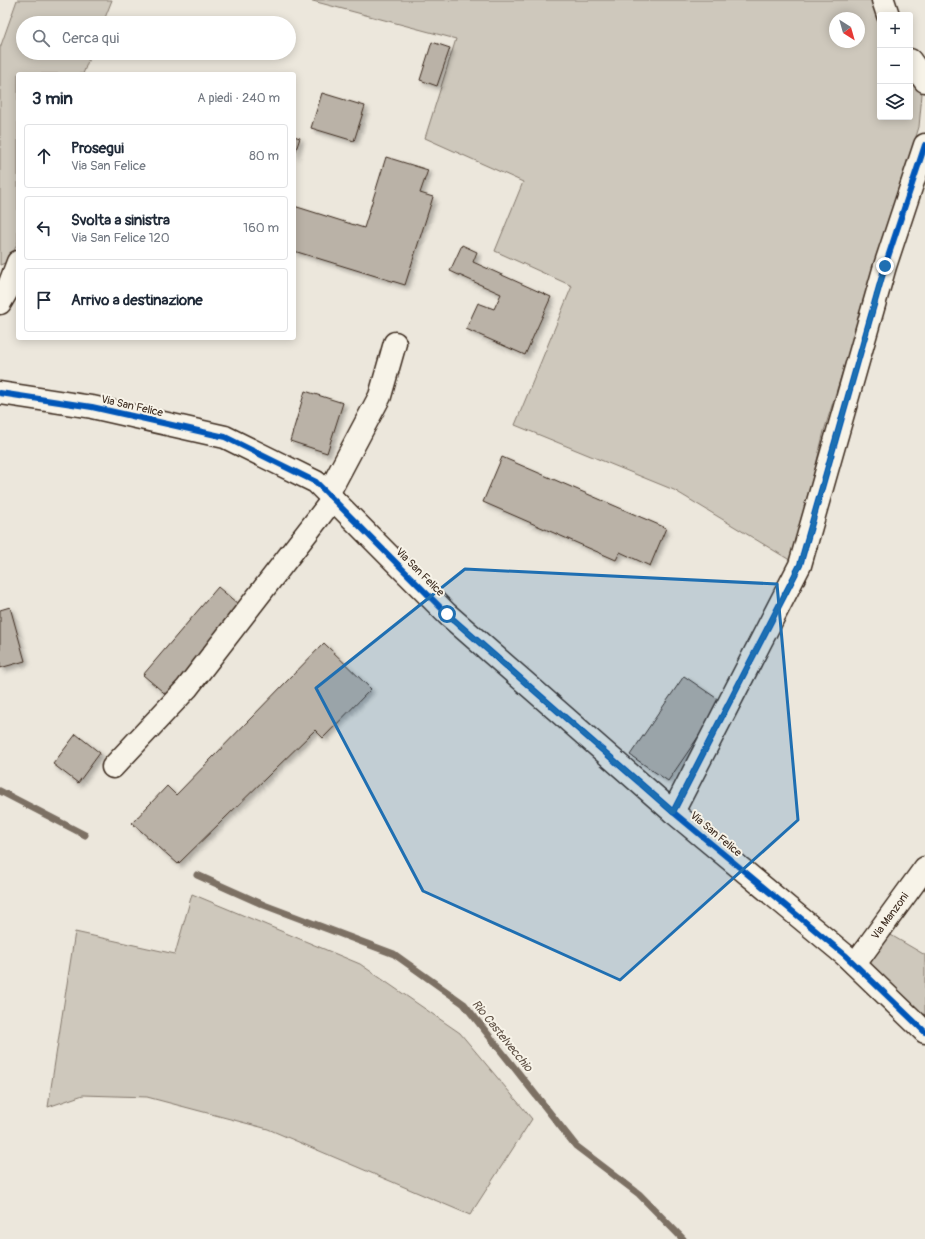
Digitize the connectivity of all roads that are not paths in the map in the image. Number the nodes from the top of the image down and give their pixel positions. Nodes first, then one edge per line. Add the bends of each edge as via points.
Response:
1 (883, 0) edge
2 (887, 12) edge
3 (913, 64) edge
4 (925, 81) edge
5 (925, 145) edge
6 (16, 267) edge
7 (0, 303) edge
8 (395, 343) dead end
9 (0, 393) edge
10 (330, 497) junction
11 (112, 767) dead end
12 (673, 812) junction
13 (925, 868) edge
14 (854, 964) junction
15 (925, 1032) edge

1 - 2 street
3 - 4 street
5 - 12 street via 885,266 800,565
6 - 7 street
8 - 10 street via 380,396
9 - 10 street, Via San Felice via 92,407 225,437 316,482
10 - 11 street via 187,688
10 - 12 street, Via San Felice via 447,614
12 - 14 street, Via San Felice
13 - 14 street, Via Manzoni
14 - 15 street, Via San Felice

